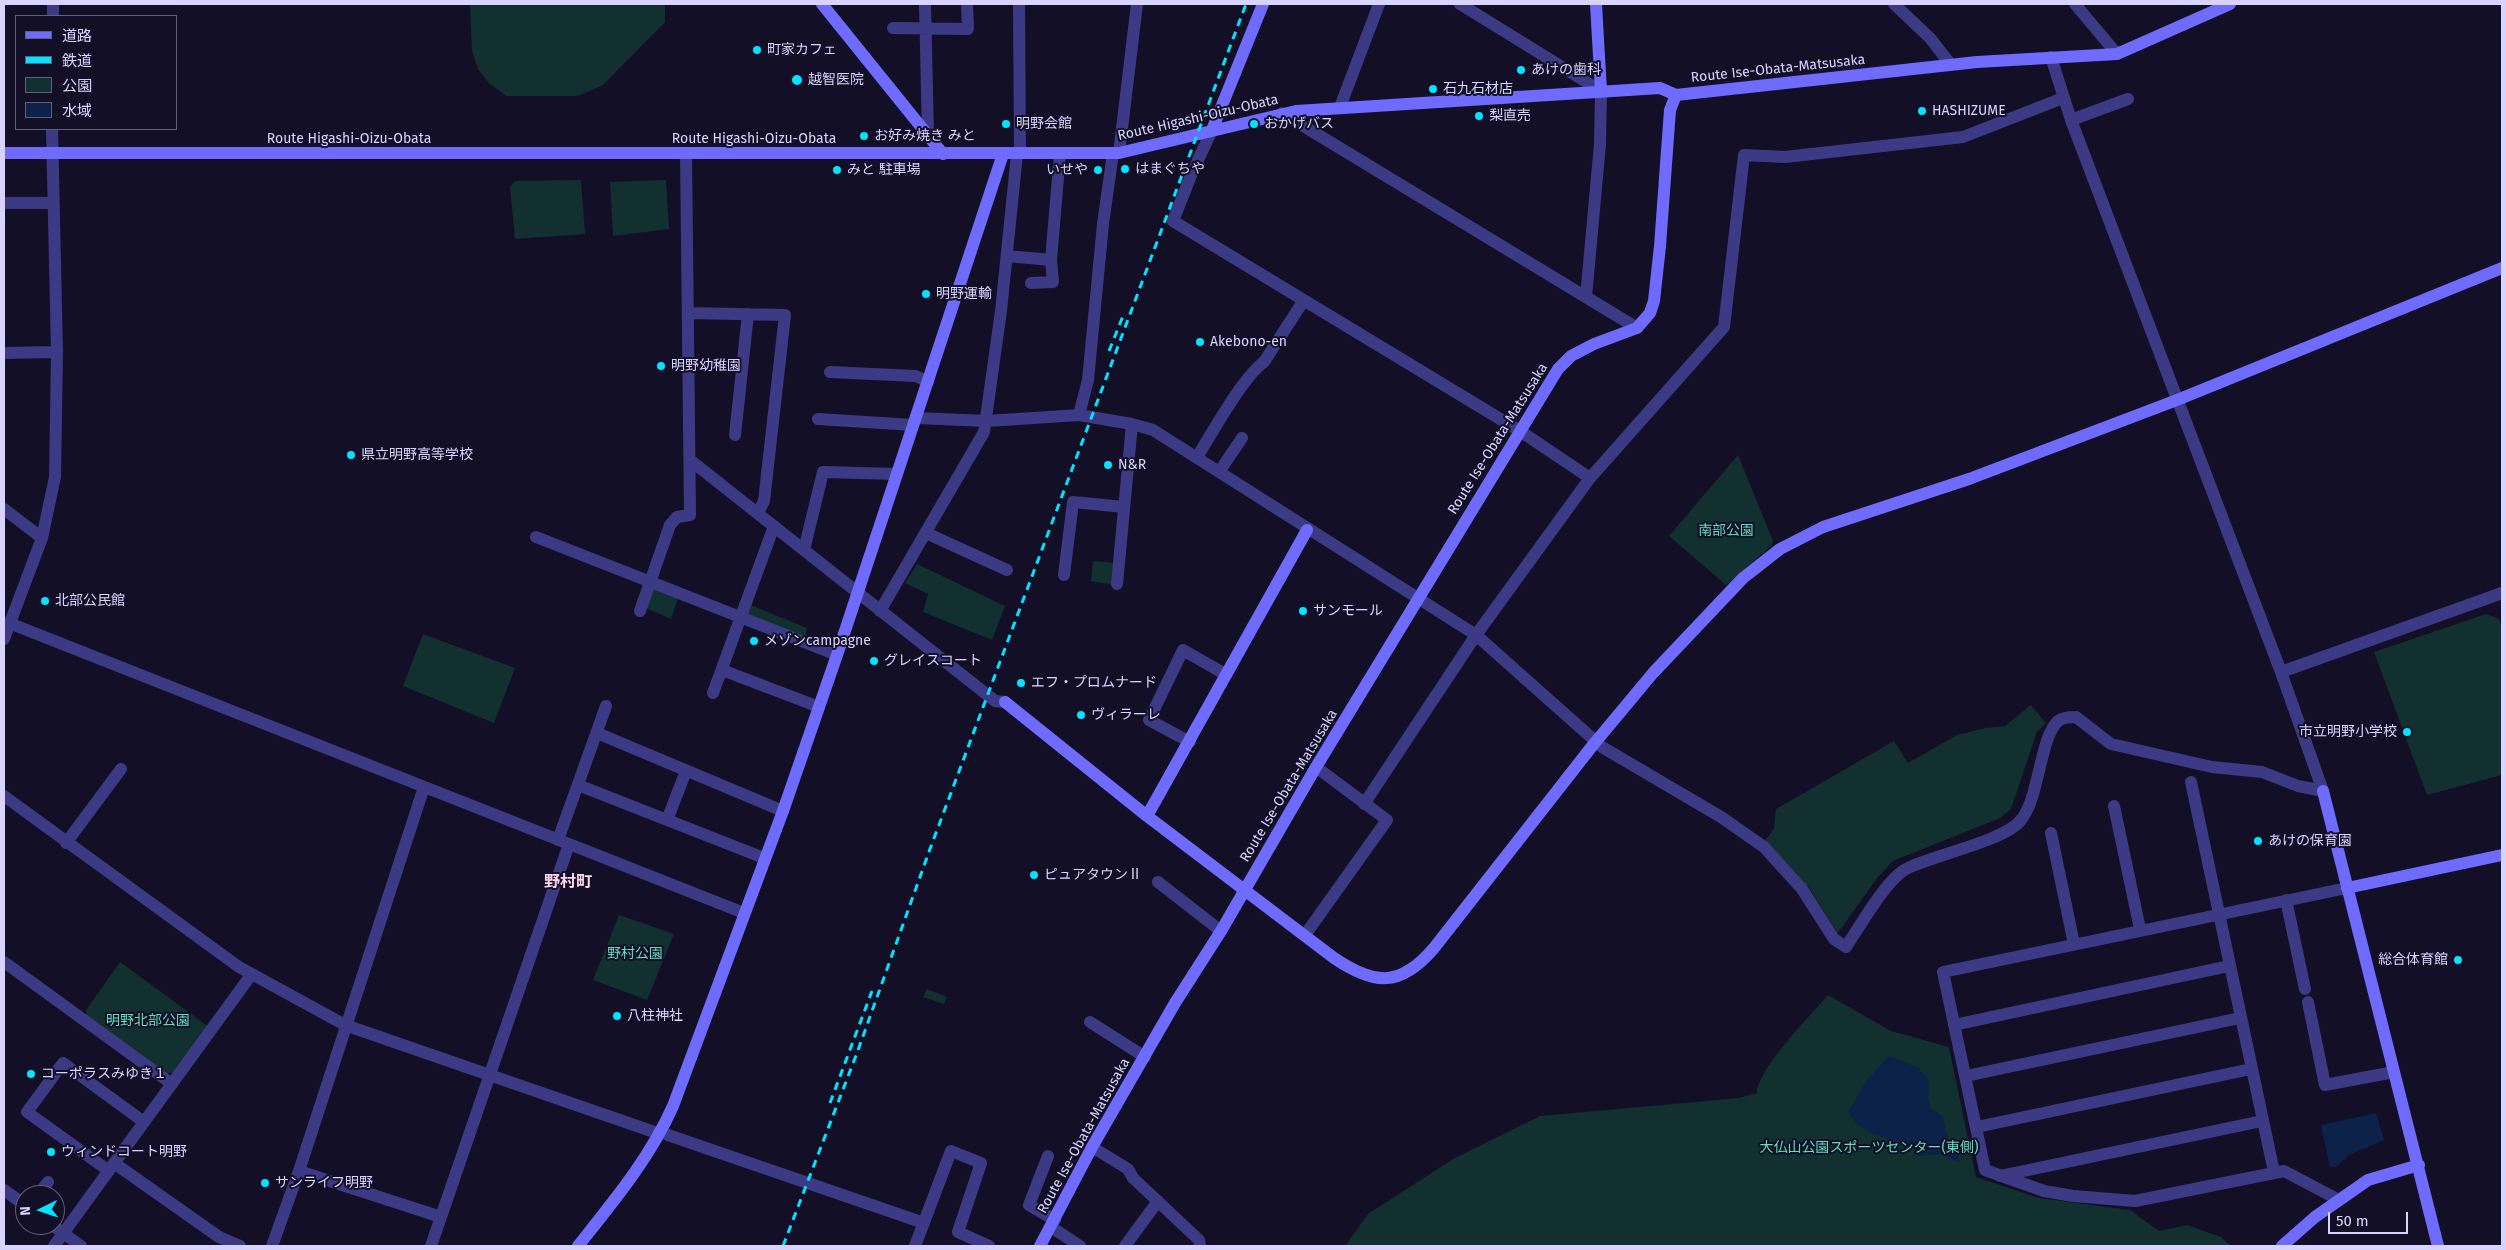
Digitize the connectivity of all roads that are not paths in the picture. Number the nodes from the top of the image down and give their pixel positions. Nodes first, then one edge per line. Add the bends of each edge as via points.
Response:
1 (822, 4) edge
2 (925, 4) edge
3 (968, 4) edge
4 (1019, 4) edge
5 (1137, 4) edge
6 (1263, 4) edge
7 (1379, 4) edge
8 (1460, 4) edge
9 (1596, 4) edge
10 (1894, 4) edge
11 (2075, 4) edge
12 (2230, 4) edge
13 (893, 28) dead end
14 (926, 29) junction
15 (2117, 54) junction
16 (2051, 57) junction
17 (1951, 65) junction
18 (1601, 91) junction
19 (1676, 95) junction
20 (2063, 98) junction
21 (2128, 99) dead end
22 (1340, 107) junction
23 (1282, 113) junction
24 (2071, 120) junction
25 (52, 130) edge
26 (1212, 130) junction
27 (928, 136) junction
28 (4, 152) edge
29 (52, 153) junction
30 (686, 153) junction
31 (1116, 153) junction
32 (942, 154) junction
33 (1004, 154) junction
34 (1019, 154) junction
35 (1060, 154) junction
36 (53, 203) junction
37 (4, 204) edge
38 (1006, 256) junction
39 (1051, 260) junction
40 (2502, 268) edge
41 (1031, 283) dead end
42 (1586, 297) junction
43 (1304, 300) junction
44 (688, 313) junction
45 (748, 314) junction
46 (1636, 328) junction
47 (56, 352) junction
48 (4, 353) edge
49 (830, 372) dead end
50 (928, 382) junction
51 (2178, 400) junction
52 (1079, 415) junction
53 (818, 419) dead end
54 (914, 421) junction
55 (987, 421) junction
56 (1132, 424) junction
57 (1520, 431) junction
58 (735, 435) dead end
59 (1242, 438) dead end
60 (1197, 457) junction
61 (690, 460) junction
62 (1219, 472) junction
63 (897, 474) junction
64 (1590, 478) junction
65 (1124, 507) junction
66 (4, 510) edge
67 (758, 513) junction
68 (774, 526) junction
69 (1307, 530) junction
70 (926, 533) junction
71 (536, 537) dead end
72 (42, 538) junction
73 (804, 550) junction
74 (1007, 570) dead end
75 (1064, 575) dead end
76 (650, 580) junction
77 (1116, 584) dead end
78 (858, 592) junction
79 (2502, 593) edge
80 (1417, 600) junction
81 (640, 611) dead end
82 (880, 612) junction
83 (740, 616) junction
84 (9, 623) junction
85 (1476, 635) junction
86 (4, 639) edge
87 (837, 655) junction
88 (722, 670) junction
89 (2281, 672) junction
90 (1225, 674) junction
91 (714, 693) dead end
92 (606, 706) dead end
93 (819, 708) junction
94 (597, 733) junction
95 (1190, 742) junction
96 (1596, 742) junction
97 (1316, 767) junction
98 (121, 769) dead end
99 (686, 771) junction
100 (2191, 782) dead end
101 (578, 784) junction
102 (424, 786) junction
103 (2323, 791) junction
104 (4, 796) edge
105 (1364, 804) junction
106 (2114, 806) dead end
107 (782, 811) junction
108 (1147, 816) junction
109 (667, 820) junction
110 (2051, 833) dead end
111 (66, 842) junction
112 (563, 842) junction
113 (2502, 854) edge
114 (764, 858) junction
115 (1158, 882) dead end
116 (2347, 888) junction
117 (1245, 890) junction
118 (2286, 900) junction
119 (744, 913) junction
120 (2218, 914) junction
121 (1221, 930) junction
122 (2140, 930) junction
123 (1305, 935) junction
124 (2074, 944) junction
125 (4, 962) edge
126 (2229, 966) junction
127 (250, 975) junction
128 (2240, 1018) junction
129 (1090, 1022) dead end
130 (345, 1025) junction
131 (1954, 1025) junction
132 (1145, 1057) junction
133 (2251, 1069) junction
134 (2394, 1072) junction
135 (490, 1074) junction
136 (1966, 1076) junction
137 (172, 1084) junction
138 (2262, 1121) junction
139 (144, 1122) junction
140 (1977, 1127) junction
141 (661, 1132) junction
142 (1092, 1148) junction
143 (1048, 1156) dead end
144 (2419, 1165) junction
145 (112, 1167) junction
146 (299, 1171) junction
147 (2274, 1172) junction
148 (2000, 1176) junction
149 (48, 1182) dead end
150 (46, 1185) edge
151 (4, 1190) edge
152 (15, 1198) edge
153 (2339, 1200) junction
154 (1158, 1201) junction
155 (441, 1217) junction
156 (924, 1223) junction
157 (1053, 1224) junction
158 (65, 1230) edge
159 (65, 1234) edge
160 (62, 1235) edge
161 (54, 1246) edge
162 (81, 1246) edge
163 (240, 1246) edge
164 (272, 1246) edge
165 (431, 1246) edge
166 (578, 1246) edge
167 (915, 1246) edge
168 (989, 1246) edge
169 (1040, 1246) edge
170 (1080, 1246) edge
171 (1125, 1246) edge
172 (1200, 1246) edge
173 (2282, 1246) edge
174 (2438, 1246) edge

1 - 27 street
2 - 14 street
3 - 14 street via 968,29
4 - 34 street
5 - 31 street
6 - 26 street
7 - 22 street
8 - 18 street
9 - 18 street
10 - 17 street via 1930,38
11 - 15 street
12 - 15 street, Route Ise-Obata-Matsusaka
13 - 14 street
14 - 27 street
15 - 16 street, Route Ise-Obata-Matsusaka
16 - 17 street, Route Ise-Obata-Matsusaka
16 - 20 street
17 - 19 street, Route Ise-Obata-Matsusaka
18 - 19 street, Route Higashi-Oizu-Obata via 1660,88
18 - 22 street, Route Higashi-Oizu-Obata
18 - 42 street via 1600,144
19 - 46 street, Route Ise-Obata-Matsusaka via 1670,110 1654,301 1645,320
20 - 24 street
20 - 64 street via 1963,137 1785,157 1744,155 1724,327
21 - 24 street
22 - 23 street, Route Higashi-Oizu-Obata
23 - 26 street, Route Higashi-Oizu-Obata
23 - 42 street
24 - 51 street
25 - 29 street
26 - 31 street, Route Higashi-Oizu-Obata
26 - 43 street via 1173,221
27 - 32 street
28 - 29 street, Route Higashi-Oizu-Obata
29 - 30 street, Route Higashi-Oizu-Obata
29 - 36 street
30 - 32 street, Route Higashi-Oizu-Obata
30 - 44 street
31 - 35 street, Route Higashi-Oizu-Obata
31 - 52 street via 1103,224 1088,380
32 - 33 street, Route Higashi-Oizu-Obata
33 - 34 street, Route Higashi-Oizu-Obata
33 - 50 street
34 - 35 street, Route Higashi-Oizu-Obata
34 - 38 street
35 - 39 street
36 - 37 street
36 - 47 street
38 - 39 street
38 - 55 street
39 - 41 street via 1053,282
40 - 51 street
42 - 46 street
43 - 57 street
43 - 60 street
44 - 45 street
44 - 61 street
45 - 58 street
45 - 67 street via 785,314 764,501
46 - 57 street, Route Ise-Obata-Matsusaka via 1571,356 1558,369
47 - 48 street
47 - 72 street via 55,477
49 - 50 street via 916,376
50 - 54 street
51 - 89 street
51 - 96 street via 1969,479 1823,527 1788,544 1743,578 1702,619
52 - 55 street
52 - 56 street
53 - 54 street
54 - 55 street
54 - 63 street
55 - 70 street via 984,432
56 - 60 street via 1147,427
56 - 65 street
57 - 64 street
57 - 80 street, Route Ise-Obata-Matsusaka
59 - 62 street
60 - 62 street
61 - 67 street
61 - 76 street via 690,515 677,517 670,525
62 - 69 street
63 - 73 street via 822,472
63 - 78 street
64 - 85 street
65 - 75 street via 1073,502
65 - 77 street
66 - 72 street
67 - 68 street
68 - 73 street
68 - 83 street
69 - 80 street
69 - 90 street
70 - 74 street
70 - 82 street
71 - 76 street
72 - 84 street
73 - 78 street
76 - 81 street
76 - 83 street
78 - 82 street
78 - 87 street
79 - 89 street
80 - 85 street
80 - 97 street, Route Ise-Obata-Matsusaka
82 - 108 street via 994,701 1005,702
83 - 87 street
83 - 88 street
84 - 86 street
84 - 102 street
85 - 96 street
85 - 105 street
87 - 93 street
88 - 91 street
88 - 93 street
89 - 103 street
90 - 95 street
90 - 95 street via 1183,650 1149,720
92 - 94 street
93 - 107 street
94 - 99 street
94 - 101 street
95 - 108 street
96 - 103 street via 1721,817 1764,847 1802,889 1834,939 1846,946 1889,885 1906,869 2004,832 2022,819 2050,737 2058,721 2064,718 2076,717 2111,744 2131,750 2212,767 2262,772 2298,786
96 - 123 street via 1434,948 1416,966 1389,979 1371,978 1352,970
97 - 105 street
97 - 117 street, Route Ise-Obata-Matsusaka
98 - 111 street
99 - 107 street
99 - 109 street
100 - 120 street
101 - 109 street
101 - 112 street
102 - 112 street
102 - 130 street
103 - 116 street
104 - 111 street
105 - 123 street via 1386,820
106 - 122 street
107 - 114 street
108 - 117 street
109 - 114 street
110 - 124 street
111 - 127 street
112 - 119 street
112 - 135 street
113 - 116 street
114 - 119 street
115 - 121 street
116 - 118 street
116 - 134 street
117 - 121 street, Route Ise-Obata-Matsusaka
117 - 123 street
118 - 120 street
118 - 134 street via 2325,1085
119 - 141 street
120 - 122 street
120 - 126 street
121 - 132 street, Route Ise-Obata-Matsusaka
122 - 124 street
124 - 131 street via 1943,972
125 - 137 street
126 - 128 street
126 - 131 street
127 - 130 street
127 - 137 street
128 - 133 street
128 - 136 street
129 - 132 street
130 - 135 street
130 - 146 street
131 - 136 street
132 - 142 street, Route Ise-Obata-Matsusaka
133 - 138 street
133 - 140 street
134 - 144 street
135 - 141 street
135 - 155 street
136 - 140 street
137 - 139 street
138 - 147 street
138 - 148 street
139 - 145 street
139 - 145 street via 63,1063 26,1112
140 - 148 street via 1985,1170
141 - 156 street
141 - 166 street via 635,1173
142 - 154 street via 1128,1169 1133,1178
142 - 157 street, Route Ise-Obata-Matsusaka
143 - 157 street via 1029,1205
144 - 153 street via 2375,1177
144 - 174 street
145 - 158 street
145 - 163 street via 219,1237
146 - 155 street
146 - 164 street
147 - 148 street via 2135,1201 2044,1191
147 - 153 street via 2284,1171
149 - 150 street
151 - 152 street
153 - 173 street
154 - 171 street
154 - 172 street via 1199,1240
155 - 165 street
156 - 167 street
156 - 168 street via 951,1152 981,1163 958,1232
157 - 169 street, Route Ise-Obata-Matsusaka
157 - 170 street
159 - 162 street
160 - 161 street

